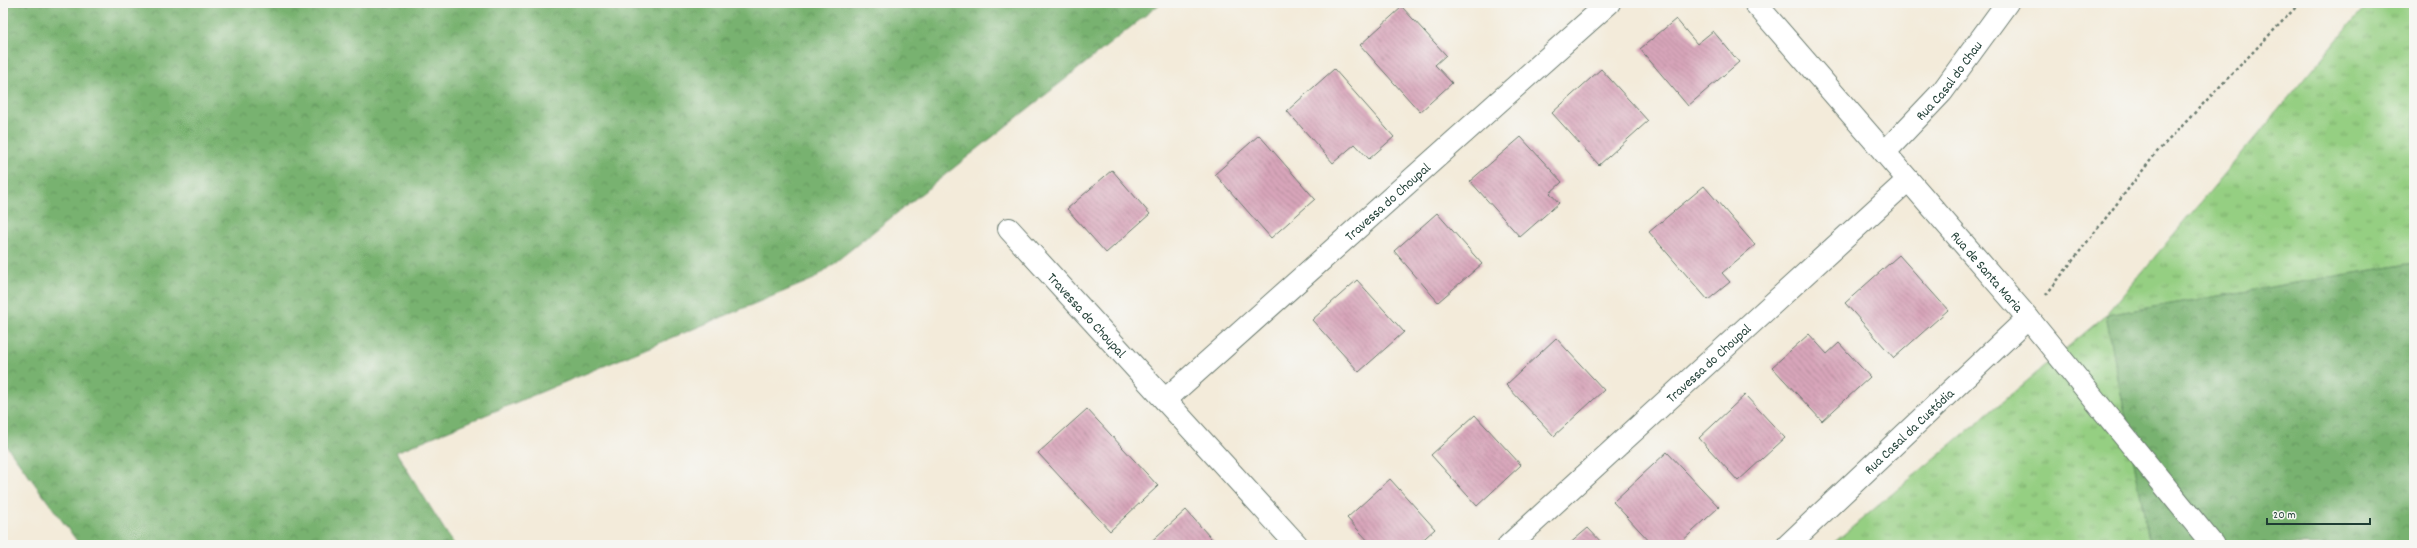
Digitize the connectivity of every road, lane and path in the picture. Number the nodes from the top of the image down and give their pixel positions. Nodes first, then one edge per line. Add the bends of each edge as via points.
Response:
1 (1609, 3) edge
2 (1755, 3) edge
3 (2007, 3) edge
4 (2300, 3) edge
5 (1885, 152) junction
6 (1908, 180) junction
7 (1008, 229) dead end
8 (2028, 318) junction
9 (1165, 400) junction
10 (1298, 545) edge
11 (1510, 545) edge
12 (1788, 545) edge
13 (2214, 545) edge

1 - 9 street, Travessa do Choupal
2 - 5 street, Rua de Santa Maria
3 - 5 street, Rua Casal do Chau via 1942,92
4 - 8 path via 2157,152
5 - 6 street, Rua de Santa Maria
6 - 8 street, Rua de Santa Maria
6 - 11 street, Travessa do Choupal
7 - 9 street, Travessa do Choupal
8 - 12 street, Rua Casal da Custódia
8 - 13 street, Rua de Santa Maria
9 - 10 street, Travessa do Choupal

